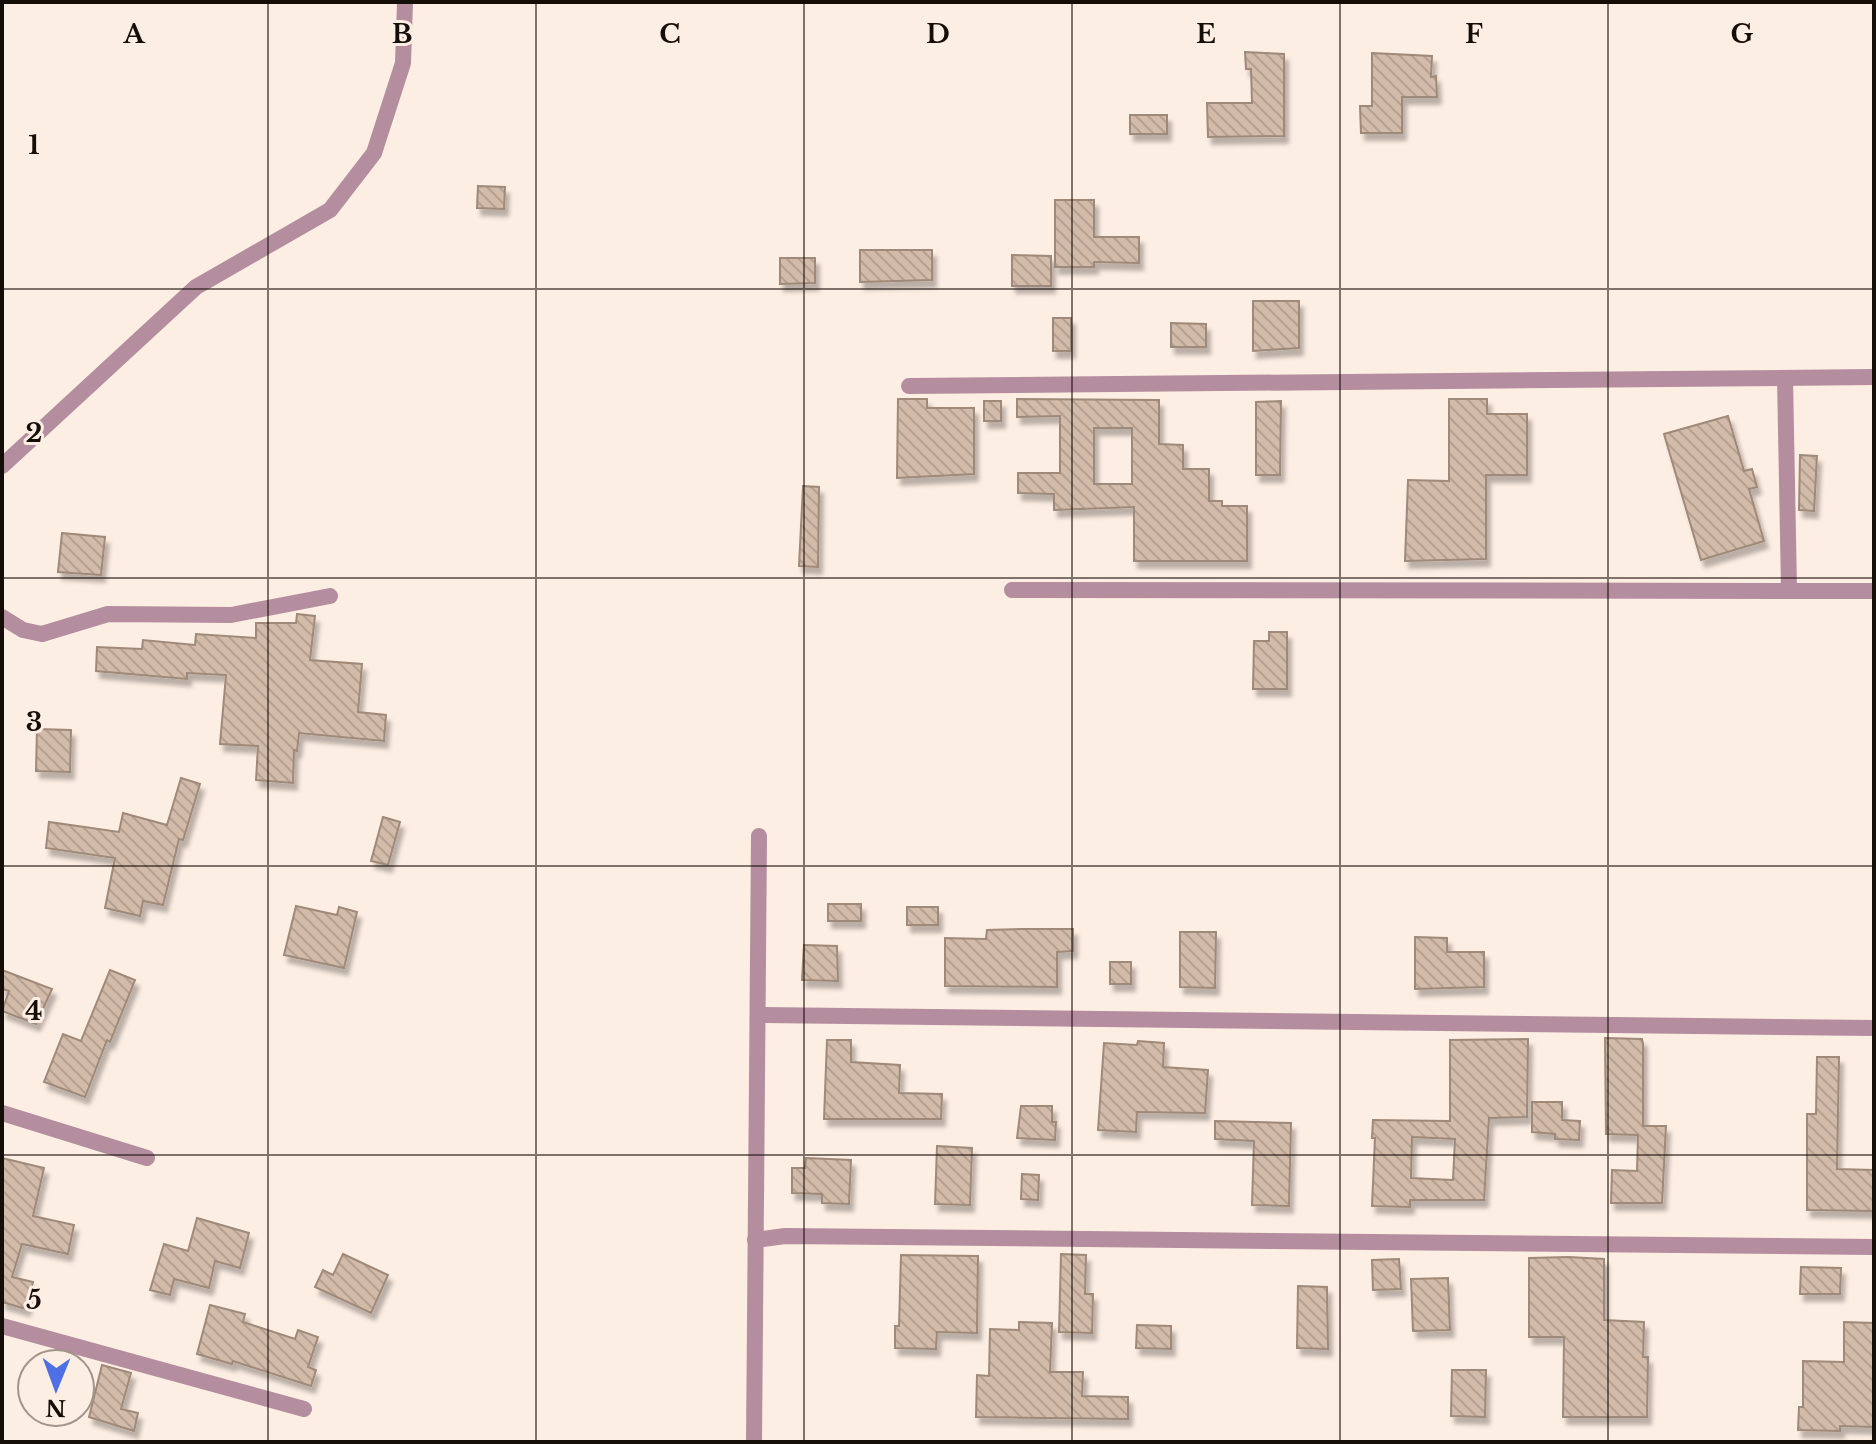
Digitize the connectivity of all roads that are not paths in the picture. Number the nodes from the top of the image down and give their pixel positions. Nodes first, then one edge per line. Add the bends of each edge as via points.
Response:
1 (405, 2) edge
2 (1874, 377) edge
3 (1785, 378) junction
4 (909, 386) dead end
5 (2, 466) edge
6 (1789, 589) junction
7 (1012, 590) dead end
8 (1874, 591) edge
9 (330, 596) dead end
10 (2, 617) edge
11 (759, 836) dead end
12 (758, 1015) junction
13 (1874, 1028) edge
14 (2, 1113) edge
15 (147, 1158) dead end
16 (755, 1240) junction
17 (1874, 1247) edge
18 (2, 1326) edge
19 (304, 1409) dead end
20 (754, 1442) edge

1 - 5 street via 403,63 374,153 330,210 196,287
2 - 3 street
3 - 4 street
3 - 6 street
6 - 7 street
6 - 8 street
9 - 10 street via 231,615 108,614 42,634
11 - 12 street
12 - 13 street
12 - 16 street
14 - 15 street
16 - 17 street via 785,1236
16 - 20 street
18 - 19 street

